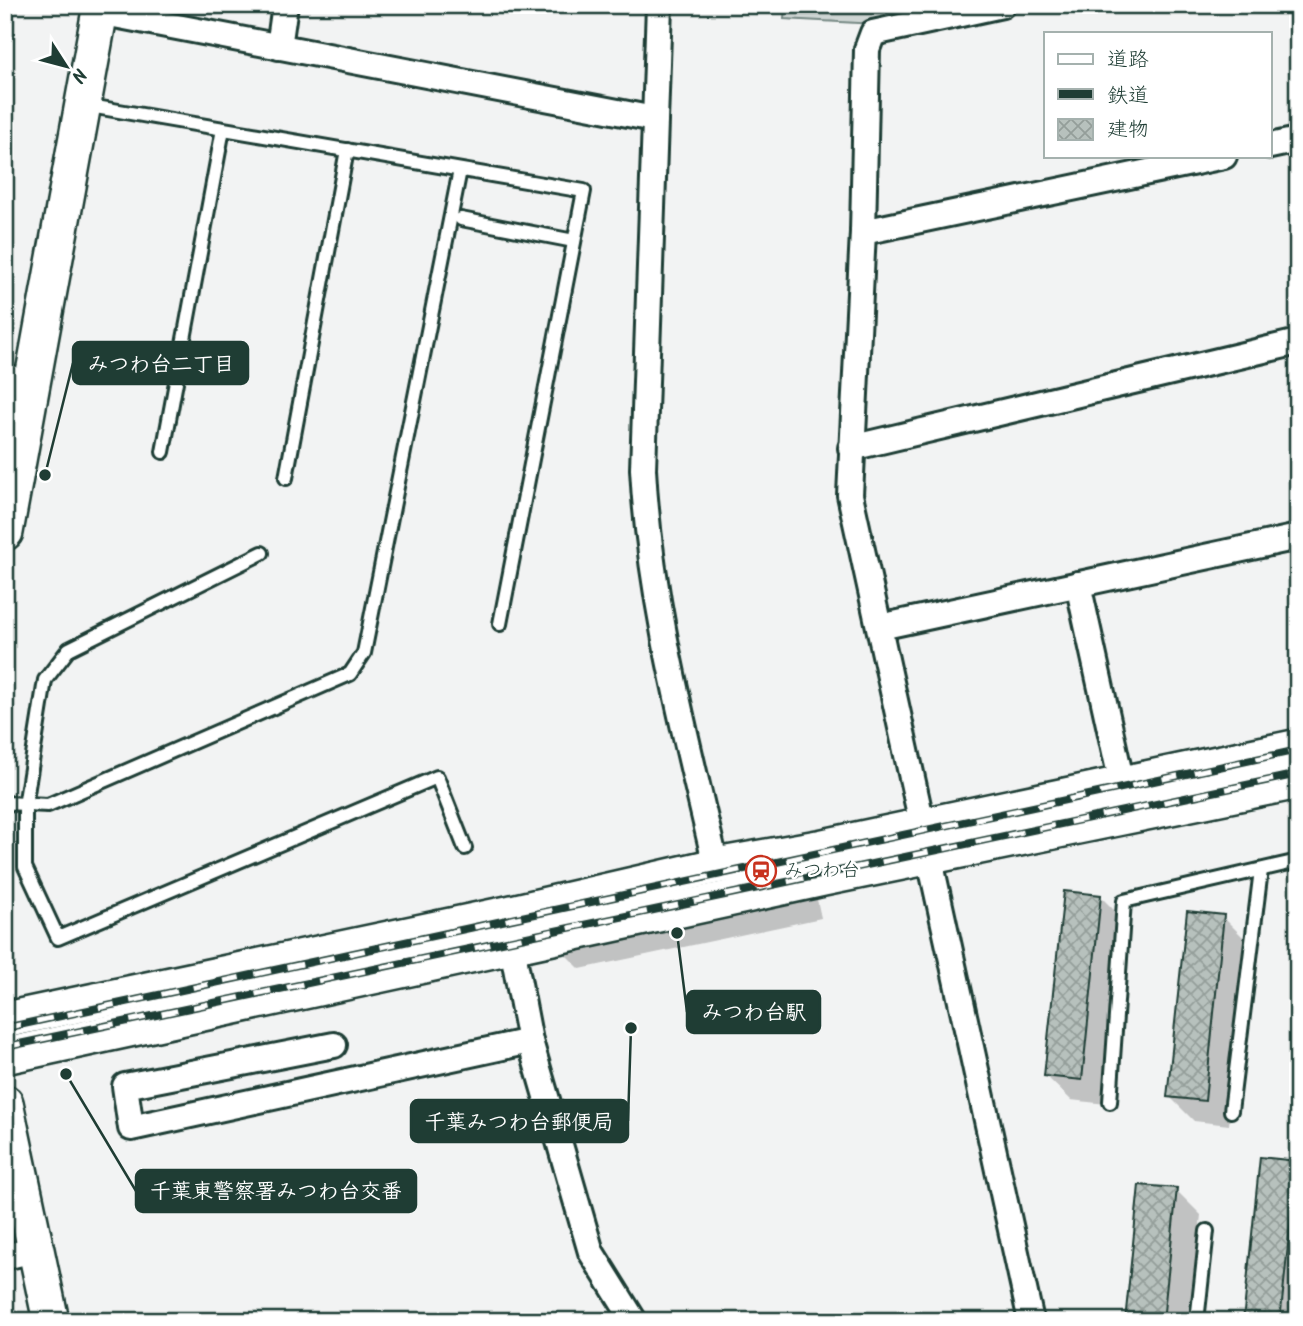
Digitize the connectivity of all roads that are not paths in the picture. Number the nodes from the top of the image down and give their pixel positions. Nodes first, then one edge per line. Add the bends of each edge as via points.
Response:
1 (285, 5) edge
2 (659, 5) edge
3 (1002, 5) edge
4 (100, 9) edge
5 (279, 47) junction
6 (84, 105) junction
7 (654, 119) junction
8 (223, 129) junction
9 (1298, 140) edge
10 (1272, 146) edge
11 (347, 150) junction
12 (1214, 158) edge
13 (460, 170) junction
14 (461, 219) dead end
15 (863, 232) junction
16 (575, 241) junction
17 (1298, 342) edge
18 (19, 380) edge
19 (852, 448) junction
20 (163, 452) dead end
21 (286, 478) dead end
22 (5, 532) edge
23 (1298, 537) edge
24 (262, 554) dead end
25 (1078, 584) junction
26 (499, 624) dead end
27 (880, 627) junction
28 (1298, 747) edge
29 (1298, 780) edge
30 (1122, 784) junction
31 (5, 803) edge
32 (25, 806) junction
33 (926, 841) junction
34 (466, 848) dead end
35 (1298, 861) edge
36 (716, 866) junction
37 (1261, 870) junction
38 (512, 947) junction
39 (5, 1020) edge
40 (530, 1041) junction
41 (334, 1045) dead end
42 (5, 1056) edge
43 (1110, 1101) dead end
44 (5, 1103) edge
45 (1231, 1111) dead end
46 (1207, 1231) dead end
47 (21, 1253) edge
48 (51, 1321) edge
49 (634, 1321) edge
50 (1031, 1321) edge
51 (1197, 1321) edge

1 - 5 street
2 - 7 street
3 - 15 street via 873,33 867,50
4 - 5 street
4 - 6 street
5 - 7 street
6 - 8 lane
6 - 18 street
7 - 36 street via 643,469 646,535
8 - 11 lane
8 - 20 lane
9 - 10 street
11 - 13 lane
11 - 21 lane
12 - 15 street
13 - 16 lane via 584,191
13 - 32 lane via 364,653 357,664 350,674 48,805
14 - 16 lane
15 - 19 street
16 - 26 lane
17 - 19 street
18 - 22 street
19 - 27 street via 850,495
23 - 25 street
24 - 32 lane via 69,649 45,680
25 - 27 street
25 - 30 street
27 - 33 street
28 - 30 street
29 - 33 street
30 - 33 street
31 - 32 lane
32 - 34 lane via 25,867 58,938 437,777
33 - 36 street
33 - 38 street
33 - 50 street
35 - 37 lane
36 - 39 street
37 - 43 lane via 1124,901
37 - 45 lane
38 - 40 street
38 - 42 street
40 - 41 street via 131,1128 125,1086
40 - 49 street via 591,1252
44 - 47 street
46 - 51 lane
47 - 48 street

